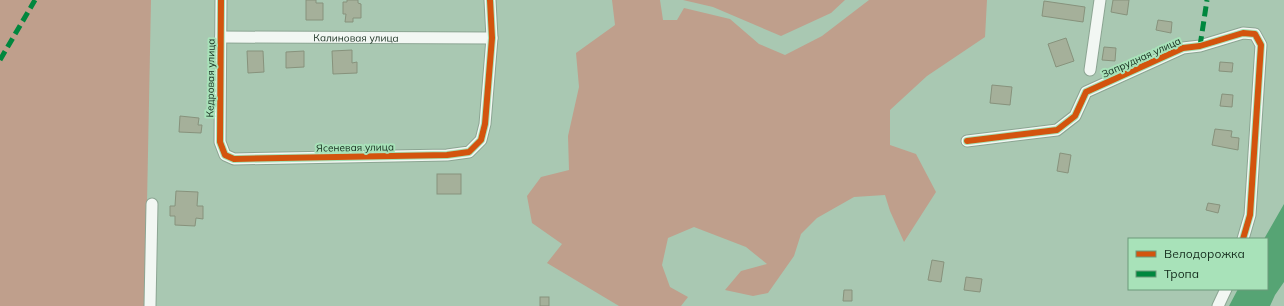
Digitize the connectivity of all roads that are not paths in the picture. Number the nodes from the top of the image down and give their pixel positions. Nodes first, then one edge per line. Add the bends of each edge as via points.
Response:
1 (221, 0) edge
2 (490, 0) edge
3 (1100, 0) edge
4 (221, 37) junction
5 (492, 38) junction
6 (1090, 70) dead end
7 (966, 141) dead end
8 (225, 155) joint
9 (152, 204) dead end
10 (1243, 238) edge
11 (1226, 290) edge
12 (150, 306) edge
13 (1218, 306) edge

1 - 4 street, Кедровая улица
2 - 5 street
3 - 6 street
4 - 5 street, Калиновая улица
4 - 8 street, Кедровая улица via 220,142
5 - 8 street, Ясеневая улица via 485,124 481,140 469,152 447,155 234,159
7 - 10 street, Запрудная улица via 1057,130 1075,116 1086,92 1183,48 1200,46 1243,33 1255,34 1261,45 1250,215
9 - 12 street
11 - 13 street

